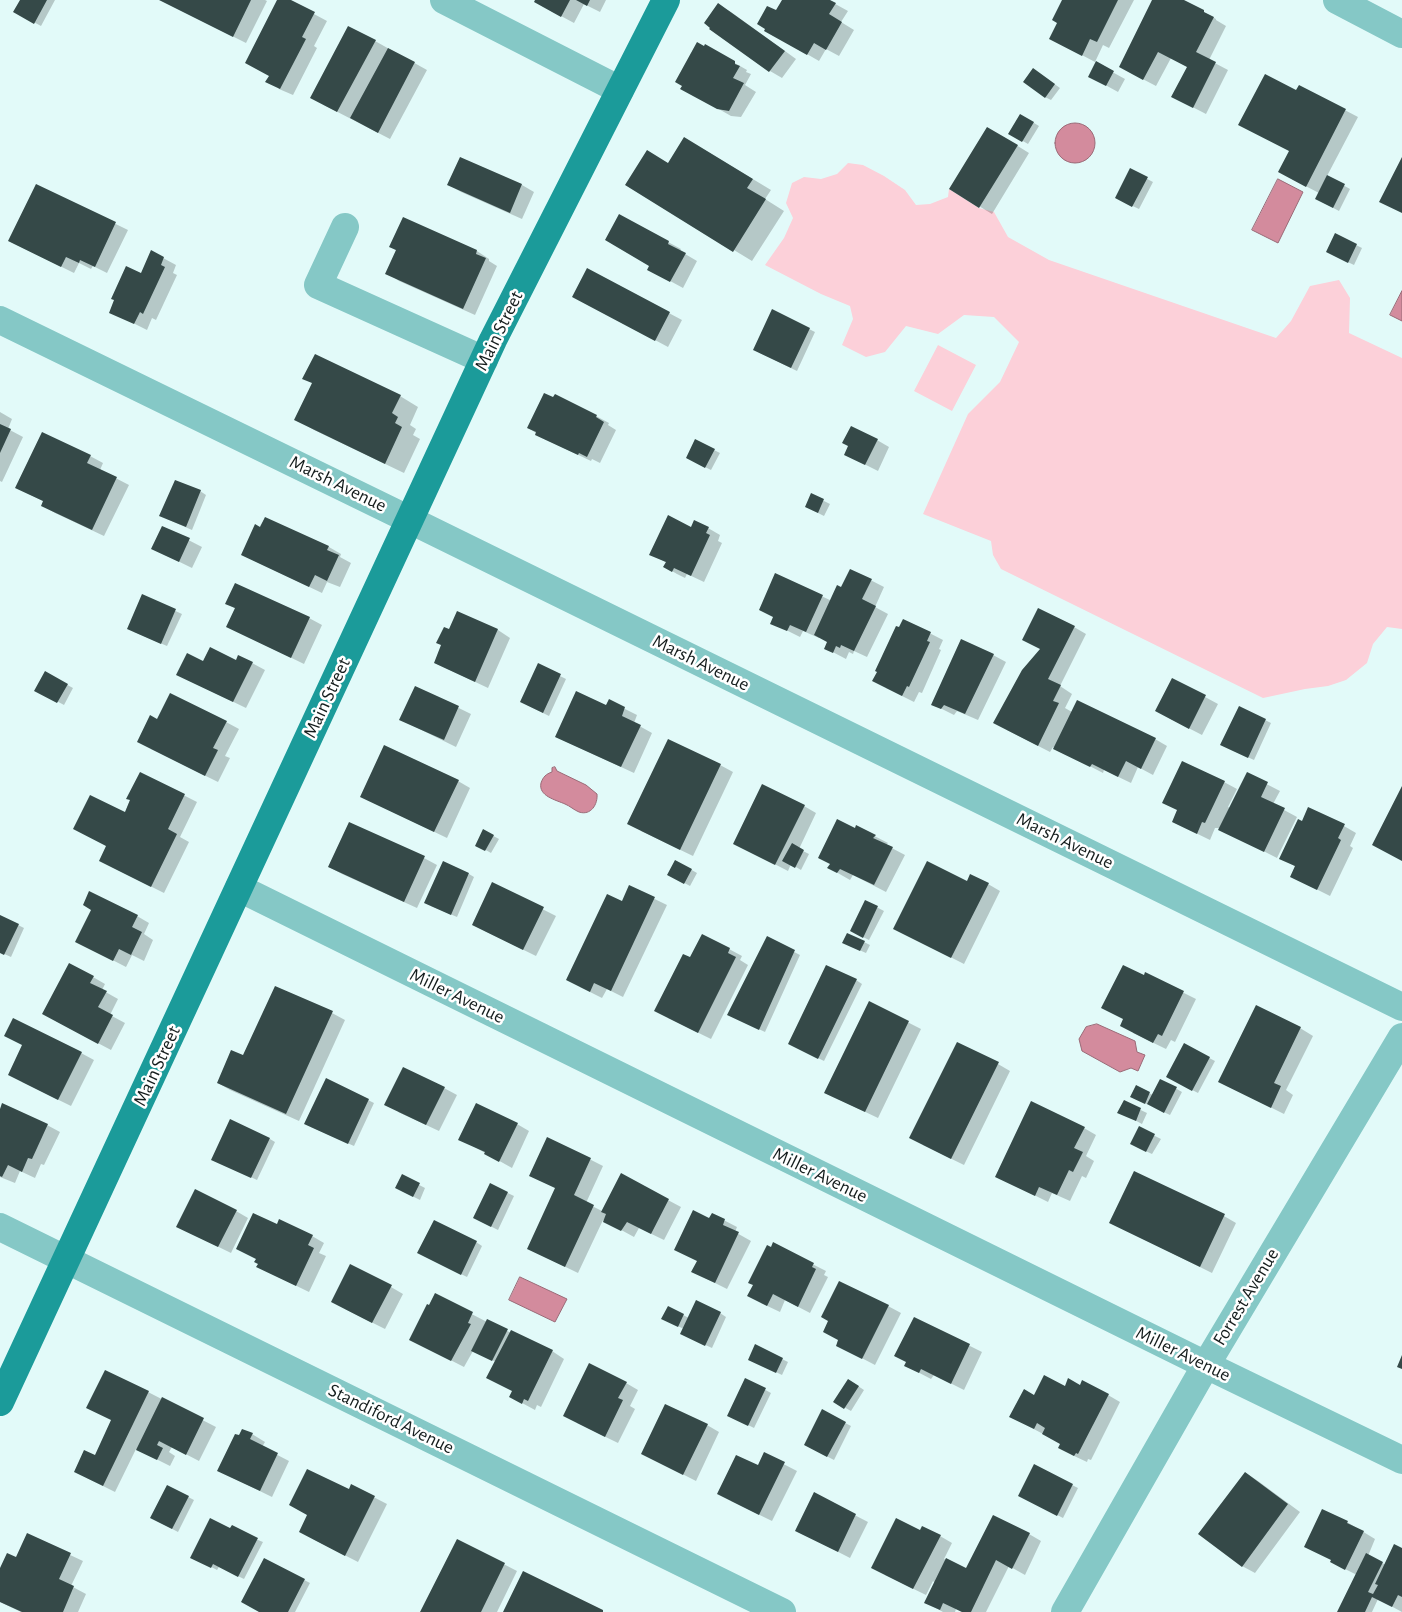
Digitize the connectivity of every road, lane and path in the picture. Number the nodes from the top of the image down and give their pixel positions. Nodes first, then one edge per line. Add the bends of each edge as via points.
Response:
1 (444, 0) edge
2 (666, 0) edge
3 (1337, 0) edge
4 (1402, 34) edge
5 (620, 90) junction
6 (345, 227) dead end
7 (0, 320) edge
8 (484, 360) junction
9 (410, 520) junction
10 (239, 888) junction
11 (1402, 1007) edge
12 (1402, 1036) edge
13 (0, 1227) edge
14 (66, 1260) junction
15 (1206, 1365) junction
16 (0, 1402) edge
17 (1402, 1460) edge
18 (782, 1612) edge
19 (1064, 1612) edge

1 - 5 street
2 - 5 main road, Main Street
3 - 4 street
5 - 8 main road, Main Street
6 - 8 street via 318,284
7 - 9 street, Marsh Avenue
8 - 9 main road, Main Street
9 - 10 main road, Main Street
9 - 11 street, Marsh Avenue
10 - 14 main road, Main Street
10 - 15 street, Miller Avenue
12 - 15 street, Forrest Avenue
13 - 14 street, Standiford Avenue
14 - 16 main road, Main Street
14 - 18 street, Standiford Avenue
15 - 17 street, Miller Avenue
15 - 19 street, Forrest Avenue

